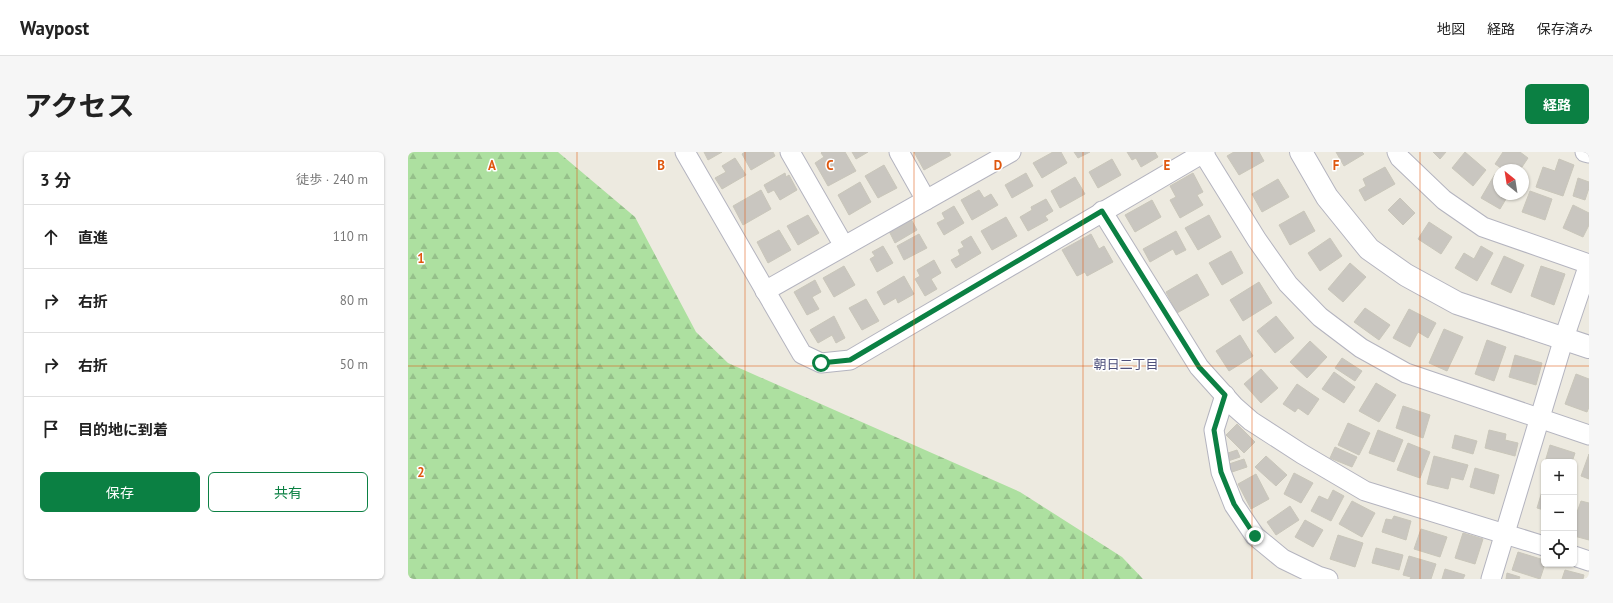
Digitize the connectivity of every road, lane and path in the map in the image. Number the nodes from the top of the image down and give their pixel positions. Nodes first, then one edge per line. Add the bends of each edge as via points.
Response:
1 (685, 152) edge
2 (790, 152) edge
3 (899, 152) edge
4 (1204, 152) edge
5 (1302, 152) edge
6 (1397, 152) edge
7 (1585, 152) edge
8 (1008, 153) edge
9 (1589, 153) edge
10 (926, 200) junction
11 (1102, 211) junction
12 (844, 246) junction
13 (1589, 264) edge
14 (765, 291) junction
15 (1564, 338) junction
16 (1589, 347) edge
17 (1225, 395) junction
18 (1539, 419) junction
19 (1589, 435) edge
20 (1504, 534) junction
21 (1541, 545) edge
22 (1577, 557) edge
23 (1589, 561) edge
24 (1328, 579) edge
25 (1491, 579) edge

1 - 14 street
2 - 12 street
3 - 10 street
4 - 11 street
4 - 18 street via 1257,240 1284,278 1320,317 1361,348 1406,373
5 - 15 street via 1327,196 1369,248 1406,275 1457,303
6 - 13 street via 1400,158 1444,200 1483,228
7 - 9 street
8 - 10 street
10 - 12 street
11 - 14 street via 850,360 821,363 802,354
11 - 17 street via 1199,367
12 - 14 street
13 - 15 street
15 - 16 street
15 - 18 street
17 - 20 street via 1251,420 1365,491
17 - 24 street via 1214,430 1221,472 1234,504 1255,536 1283,559
18 - 19 street
18 - 20 street
20 - 21 street
20 - 25 street
22 - 23 street

